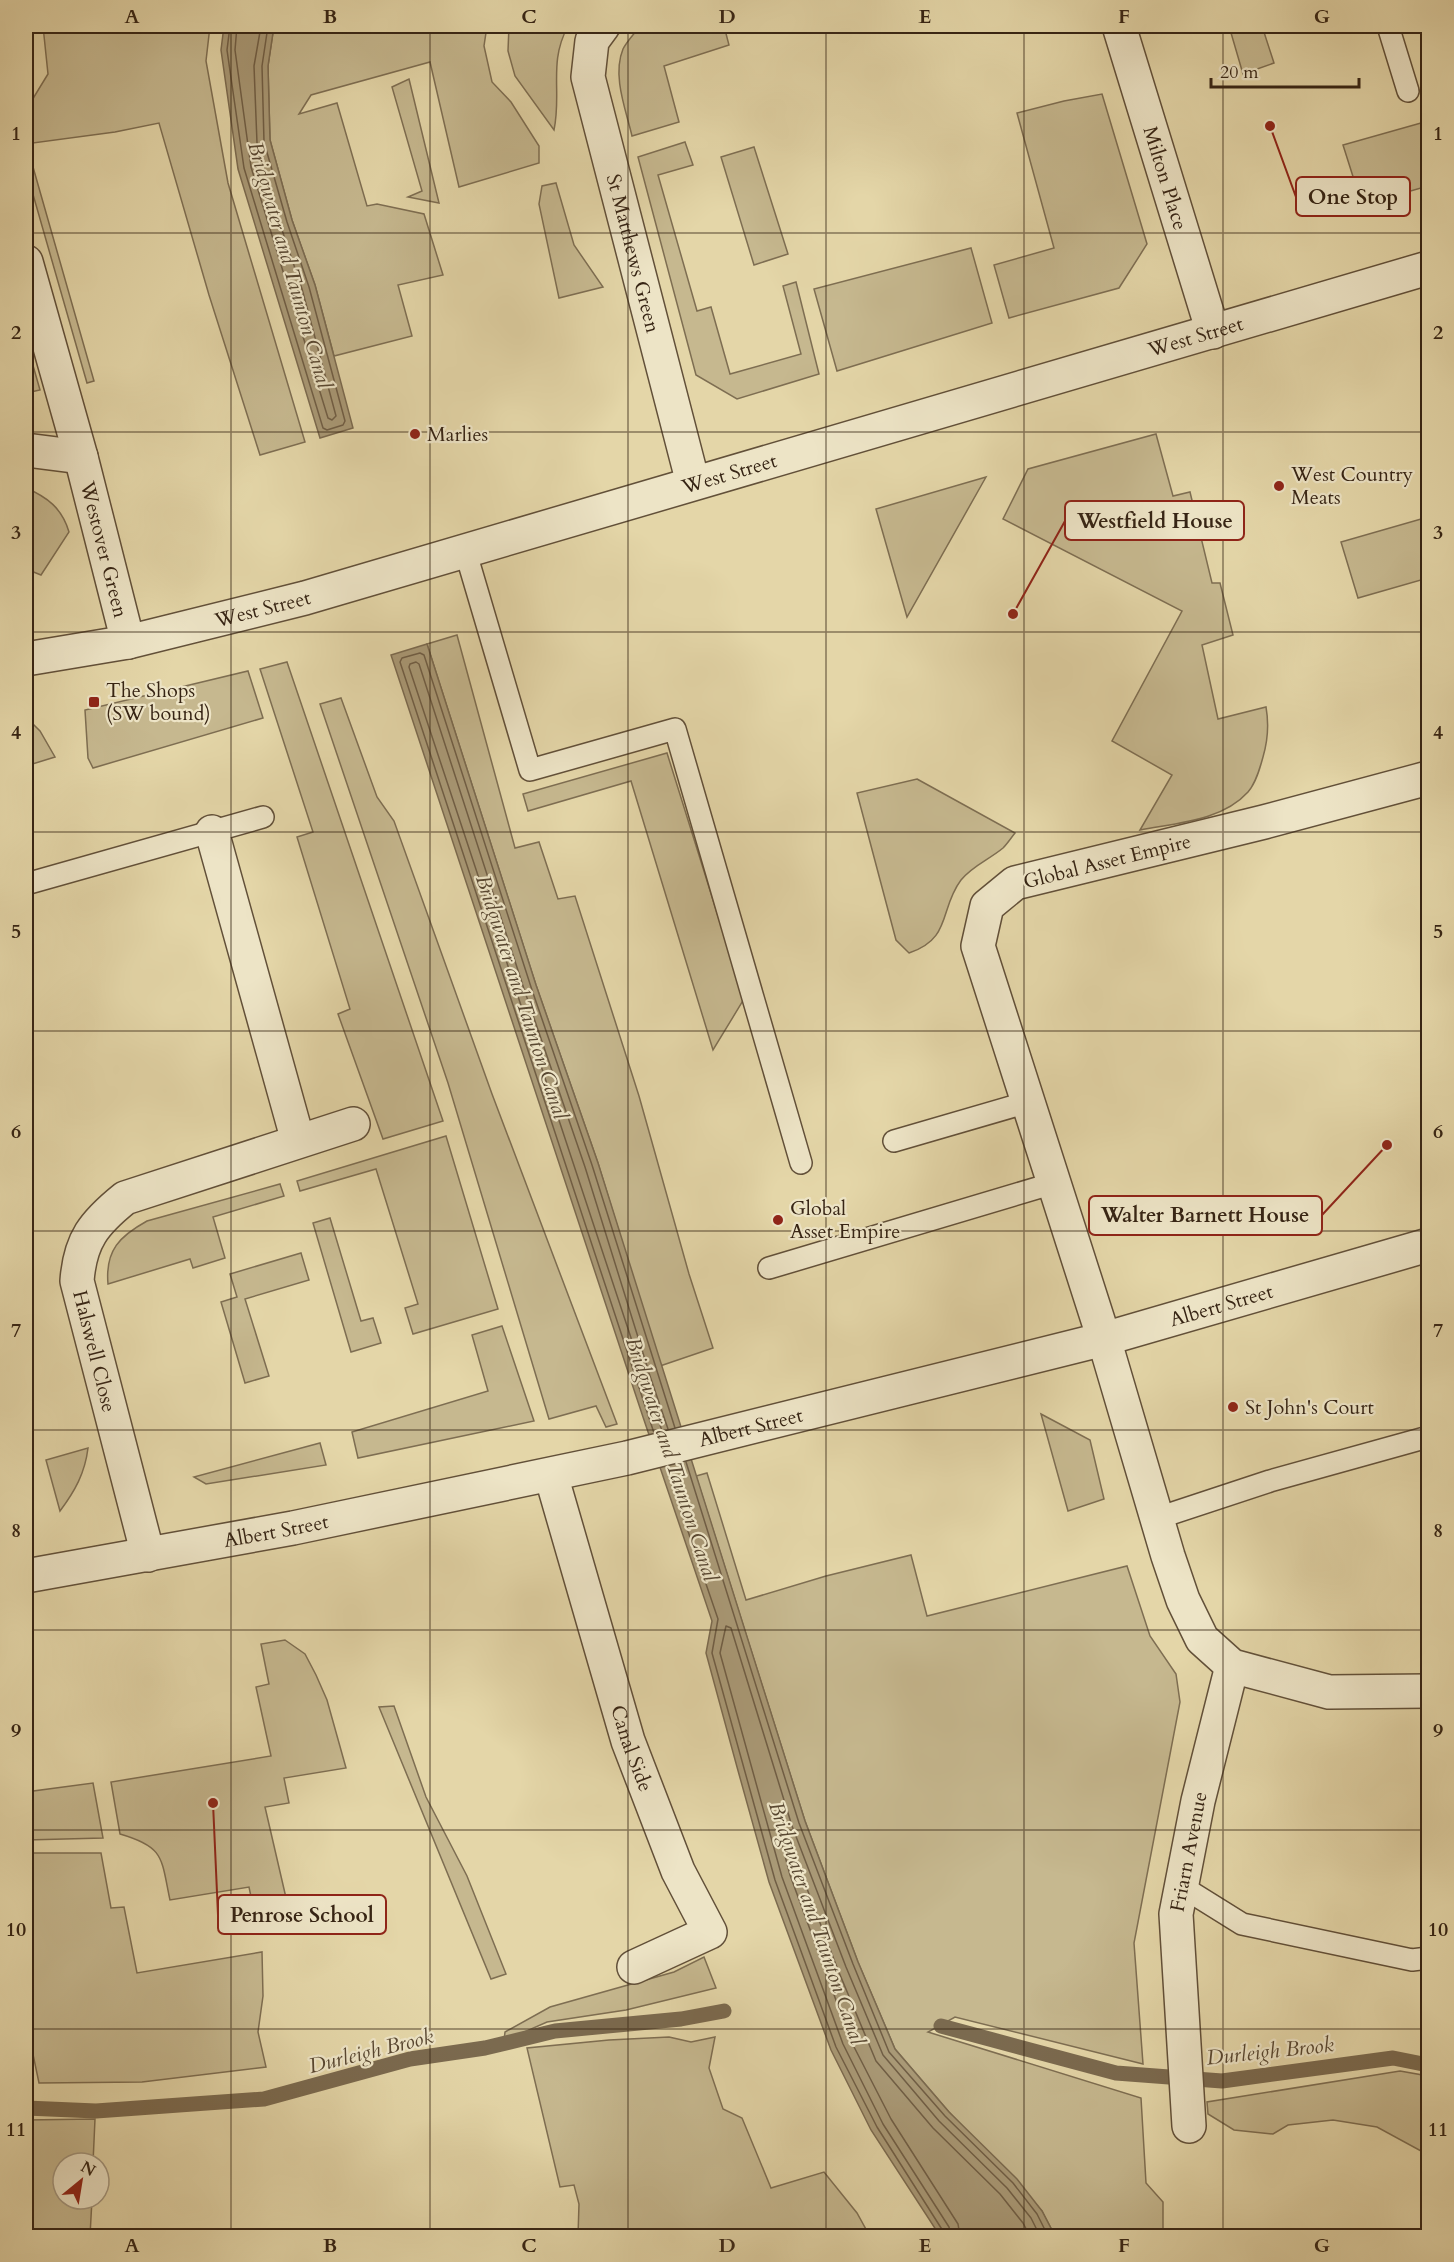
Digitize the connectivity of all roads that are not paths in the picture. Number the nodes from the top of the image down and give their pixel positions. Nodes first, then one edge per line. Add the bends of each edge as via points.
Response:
1 (603, 26) edge
2 (1119, 26) edge
3 (1388, 26) edge
4 (1408, 91) dead end
5 (26, 262) edge
6 (1428, 268) edge
7 (1213, 332) junction
8 (26, 450) edge
9 (81, 457) junction
10 (693, 483) junction
11 (465, 550) junction
12 (128, 642) junction
13 (26, 659) edge
14 (1428, 778) edge
15 (263, 817) dead end
16 (212, 832) junction
17 (26, 884) edge
18 (1028, 1102) junction
19 (353, 1124) dead end
20 (894, 1141) dead end
21 (298, 1142) junction
22 (801, 1163) dead end
23 (1054, 1183) junction
24 (1428, 1245) edge
25 (769, 1268) dead end
26 (1104, 1339) junction
27 (1428, 1437) edge
28 (551, 1475) junction
29 (1158, 1518) junction
30 (148, 1555) junction
31 (26, 1576) edge
32 (1232, 1666) junction
33 (1428, 1691) edge
34 (1181, 1886) junction
35 (1428, 1958) edge
36 (634, 1966) dead end
37 (1189, 2126) dead end

1 - 10 street, St Matthews Green via 592,41 588,77
2 - 7 street, Milton Place
3 - 4 lane
5 - 9 street, Westover Green
6 - 7 street, West Street
7 - 10 street, West Street
8 - 9 street, Westover Green
9 - 12 street, Westover Green
10 - 11 street, West Street
11 - 12 street, West Street via 305,598
11 - 22 lane via 530,770 675,729
12 - 13 street, West Street
14 - 18 street, Global Asset Empire via 1015,883 987,906 978,946
15 - 16 lane
16 - 17 lane
16 - 21 street
18 - 20 lane
18 - 23 street, Global Asset Empire
19 - 21 street, Halswell Close
21 - 30 street, Halswell Close via 125,1198 101,1217 83,1249 78,1281
23 - 25 lane
23 - 26 street, Global Asset Empire
24 - 26 street, Albert Street
26 - 28 street, Albert Street
26 - 29 street
27 - 29 lane via 1270,1481
28 - 30 street, Albert Street
28 - 36 street, Canal Side via 628,1741 678,1871 710,1932
29 - 32 street via 1183,1600 1202,1639
30 - 31 street, Albert Street
32 - 33 street via 1329,1692
32 - 34 street, Friarn Avenue
34 - 35 lane via 1242,1924 1412,1960
34 - 37 street, Friarn Avenue via 1176,1914

